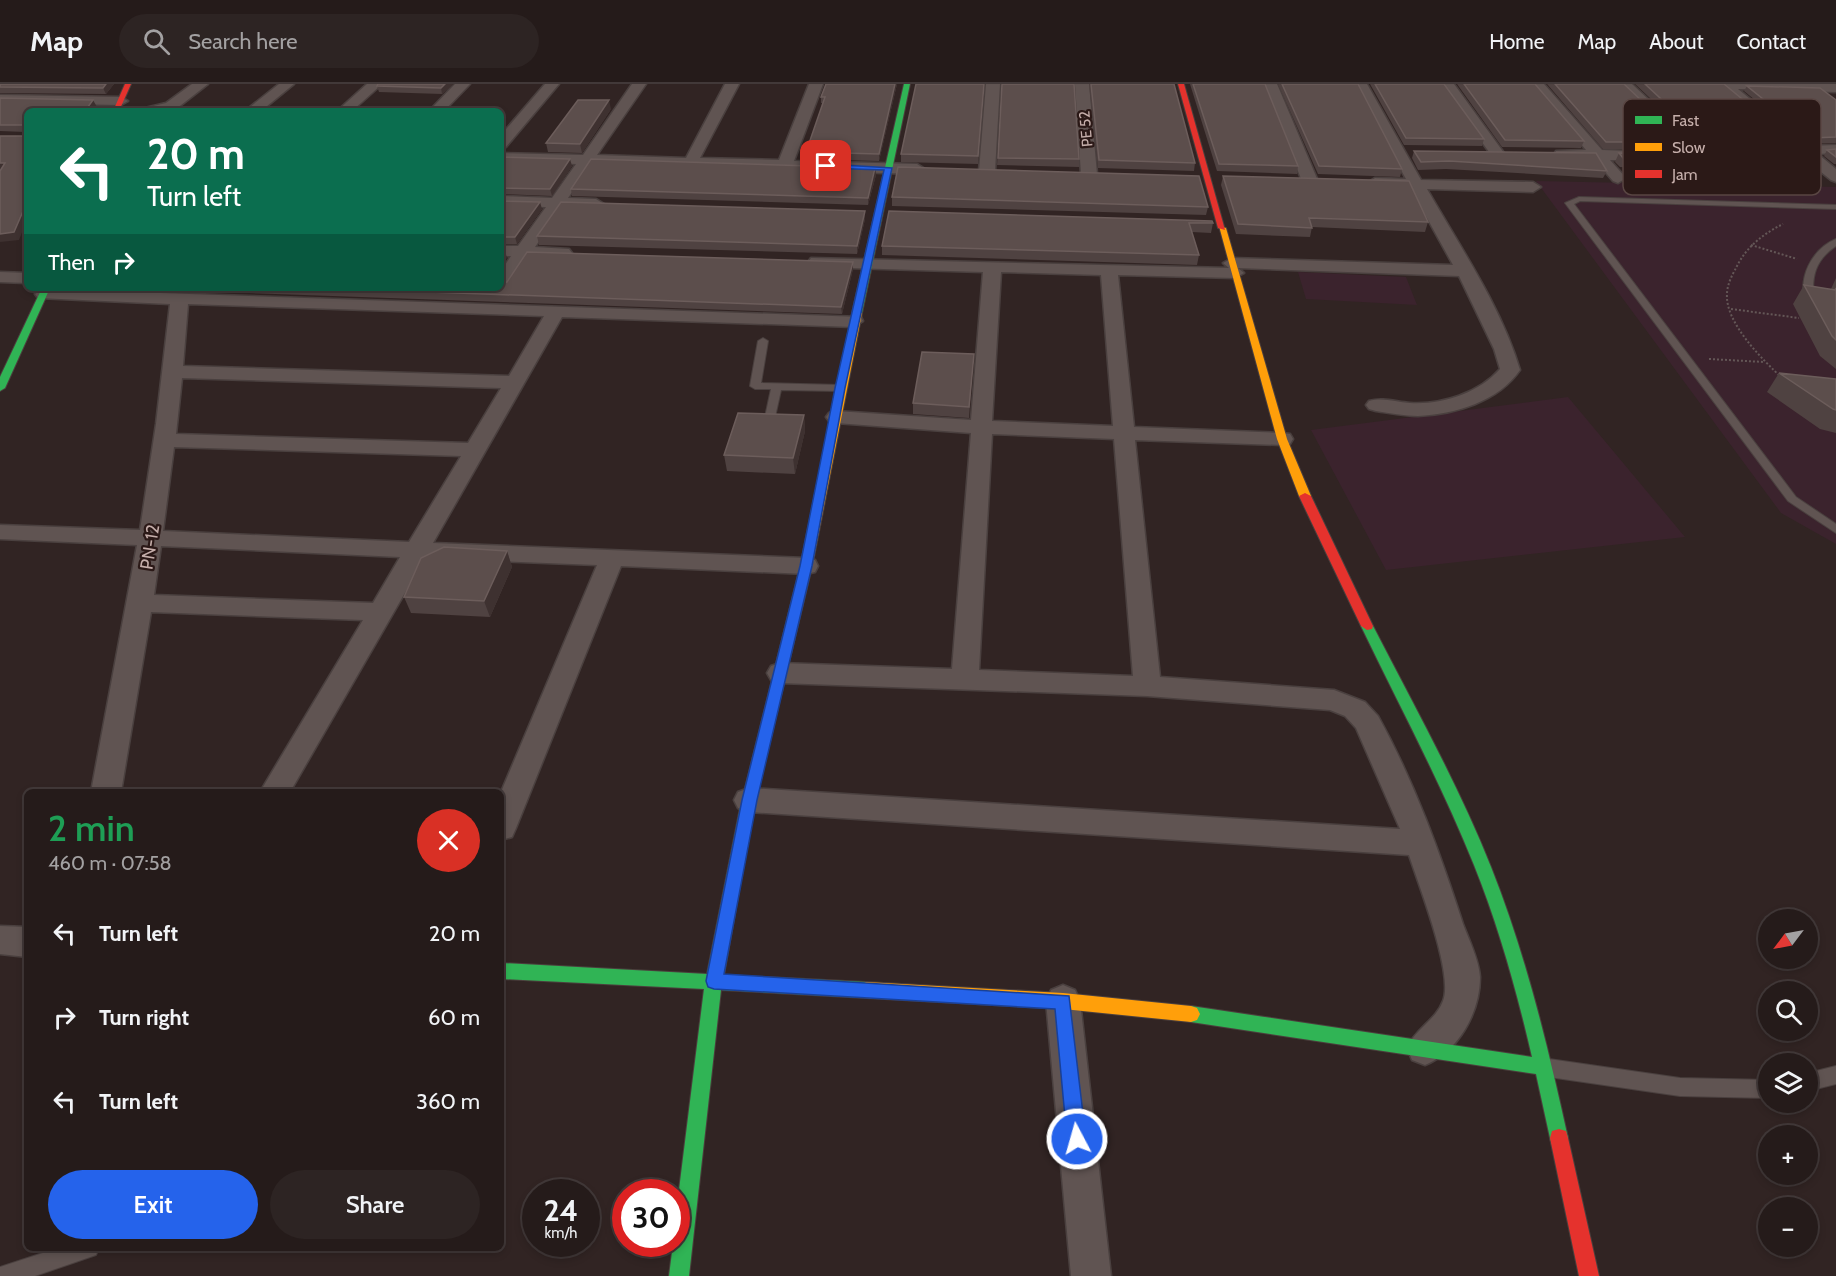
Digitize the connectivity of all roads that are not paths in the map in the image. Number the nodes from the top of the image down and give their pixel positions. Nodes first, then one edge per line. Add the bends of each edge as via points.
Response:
1 (128, 84) edge
2 (201, 84) edge
3 (287, 84) edge
4 (375, 84) edge
5 (463, 84) edge
6 (552, 84) edge
7 (639, 84) edge
8 (732, 84) edge
9 (816, 84) edge
10 (907, 84) edge
11 (993, 84) edge
12 (1082, 84) edge
13 (1181, 84) edge
14 (1270, 84) edge
15 (1360, 84) edge
16 (1447, 84) edge
17 (1537, 84) edge
18 (1624, 84) edge
19 (1695, 84) edge
20 (1724, 84) edge
21 (1826, 86) edge
22 (1836, 96) edge
23 (0, 99) edge
24 (1639, 99) edge
25 (1742, 99) edge
26 (119, 106) edge
27 (163, 108) edge
28 (256, 108) edge
29 (347, 108) edge
30 (439, 108) edge
31 (504, 140) edge
32 (1821, 149) edge
33 (1836, 149) edge
34 (1397, 151) junction
35 (1419, 151) edge
36 (1474, 152) edge
37 (1542, 154) edge
38 (1599, 155) junction
39 (1623, 155) edge
40 (504, 157) edge
41 (587, 159) junction
42 (691, 162) junction
43 (785, 165) junction
44 (1821, 165) edge
45 (889, 168) junction
46 (932, 169) edge
47 (987, 171) edge
48 (1090, 174) edge
49 (1836, 177) edge
50 (1618, 178) dead end
51 (1287, 180) edge
52 (1357, 182) edge
53 (1416, 184) junction
54 (1533, 187) dead end
55 (504, 201) edge
56 (557, 202) junction
57 (617, 204) edge
58 (1831, 207) edge
59 (872, 212) junction
60 (901, 213) edge
61 (1836, 242) edge
62 (504, 251) edge
63 (523, 252) junction
64 (582, 254) edge
65 (796, 261) edge
66 (867, 264) junction
67 (992, 268) junction
68 (1233, 268) junction
69 (1109, 271) junction
70 (1465, 271) junction
71 (0, 277) edge
72 (504, 280) edge
73 (24, 285) edge
74 (33, 291) edge
75 (110, 291) edge
76 (496, 291) edge
77 (185, 294) edge
78 (1809, 301) edge
79 (483, 309) junction
80 (556, 312) junction
81 (854, 321) junction
82 (763, 340) dead end
83 (173, 372) junction
84 (515, 382) junction
85 (777, 387) junction
86 (0, 388) edge
87 (840, 388) junction
88 (1376, 405) dead end
89 (770, 417) edge
90 (836, 417) junction
91 (982, 426) junction
92 (1126, 431) junction
93 (1282, 439) junction
94 (165, 440) junction
95 (475, 450) junction
96 (1836, 529) edge
97 (0, 532) edge
98 (151, 539) junction
99 (417, 549) junction
100 (612, 557) junction
101 (806, 566) junction
102 (141, 603) junction
103 (380, 612) junction
104 (780, 673) junction
105 (965, 678) junction
106 (1147, 686) junction
107 (107, 789) edge
108 (277, 789) edge
109 (749, 800) junction
110 (504, 821) edge
111 (1421, 843) junction
112 (0, 940) edge
113 (24, 942) edge
114 (504, 971) edge
115 (714, 981) junction
116 (1063, 1001) junction
117 (1425, 1048) junction
118 (1544, 1067) junction
119 (1836, 1075) edge
120 (1818, 1080) edge
121 (1758, 1089) edge
122 (80, 1251) edge
123 (4, 1276) edge
124 (679, 1276) edge
125 (1091, 1276) edge
126 (1589, 1276) edge

1 - 26 street
2 - 27 street
3 - 28 street
4 - 29 street
5 - 30 street
6 - 31 street
7 - 41 street
8 - 42 street
9 - 43 street
10 - 45 street
11 - 47 street
12 - 48 street, PE 52
13 - 68 street via 1208,178 1215,223
14 - 51 street via 1316,181
15 - 34 street
16 - 36 street via 1502,153
17 - 38 street
18 - 24 street
19 - 20 street
20 - 21 street
20 - 25 street
21 - 22 street
23 - 26 street
32 - 33 street
34 - 35 street
34 - 53 street
37 - 38 street
38 - 39 street
38 - 50 street
40 - 41 street
41 - 42 street
41 - 56 street
42 - 43 street
43 - 45 street
44 - 49 street
45 - 46 street
45 - 59 street
52 - 53 street
53 - 54 street
53 - 70 street
55 - 56 street
56 - 57 street
56 - 63 street
58 - 96 lane via 1579,199 1569,203 1792,499
59 - 60 street
59 - 66 street
61 - 78 lane via 1812,263 1806,281
62 - 63 street
63 - 64 street
63 - 72 street
65 - 66 street
66 - 67 street
66 - 81 street
67 - 69 street
67 - 91 street
68 - 69 street
68 - 70 street
68 - 93 street
69 - 92 street
70 - 88 street via 1510,369 1500,384 1457,402 1421,410
71 - 73 street
74 - 86 street
75 - 77 street
76 - 79 street
77 - 79 street
77 - 83 street, PN-12
79 - 80 street
80 - 81 street
80 - 84 street
81 - 87 street
82 - 85 lane via 755,386
83 - 84 street
83 - 94 street, PN-12
84 - 95 street
85 - 87 lane
85 - 89 lane
87 - 90 street
90 - 91 street
90 - 101 street
91 - 92 street
91 - 105 street
92 - 93 street
92 - 106 street
93 - 118 street via 1314,518 1473,844 1496,901
94 - 95 street
94 - 98 street, PN-12
95 - 99 street
97 - 98 street
98 - 99 street
98 - 102 street, PN-12
99 - 100 street
99 - 103 street
100 - 101 street
100 - 110 street
101 - 104 street
102 - 103 street
102 - 107 street, PN-12
103 - 108 street
104 - 105 street
104 - 109 street
105 - 106 street
106 - 111 street via 1334,700 1355,709 1368,723
109 - 111 street
109 - 115 street
111 - 117 street via 1463,974 1461,1003 1449,1024
112 - 113 street
114 - 115 street
115 - 116 street
115 - 124 street
116 - 117 street via 1161,1010
116 - 125 street
117 - 118 street
118 - 121 lane via 1680,1087
118 - 126 street
119 - 120 lane
122 - 123 lane

